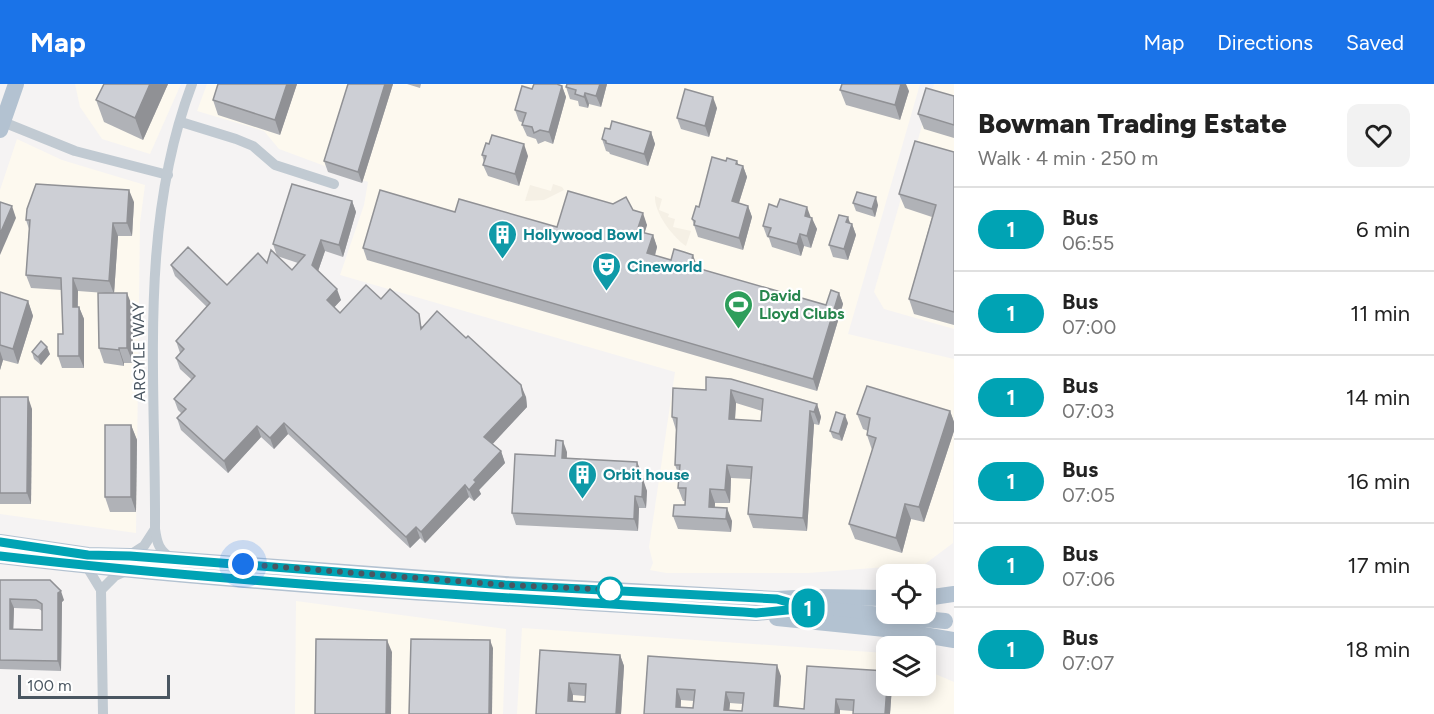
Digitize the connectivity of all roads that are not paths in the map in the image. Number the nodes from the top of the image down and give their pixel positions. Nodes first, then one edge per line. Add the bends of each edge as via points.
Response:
1 (16, 84) edge
2 (192, 84) edge
3 (181, 122) junction
4 (1, 126) edge
5 (168, 175) junction
6 (334, 184) dead end
7 (155, 529) junction
8 (0, 542) edge
9 (0, 556) edge
10 (172, 559) junction
11 (129, 563) junction
12 (87, 567) junction
13 (101, 590) junction
14 (954, 594) edge
15 (936, 597) edge
16 (876, 598) edge
17 (777, 599) junction
18 (808, 608) junction
19 (756, 613) junction
20 (945, 621) dead end
21 (954, 640) edge
22 (103, 714) edge

1 - 4 main road
2 - 3 street, ARGYLE WAY
3 - 5 street, ARGYLE WAY
3 - 6 street via 236,139 253,146 275,165
4 - 5 street via 75,151
5 - 7 street, ARGYLE WAY via 156,246 153,300
7 - 10 street, ARGYLE WAY via 160,551
7 - 11 street
8 - 11 main road
9 - 12 main road
10 - 11 main road
10 - 17 main road via 505,585
11 - 12 main road
11 - 13 street
11 - 19 main road via 303,585
12 - 13 street
13 - 22 street
14 - 15 main road
16 - 17 main road
17 - 18 main road
18 - 19 main road
18 - 20 main road
19 - 21 main road

